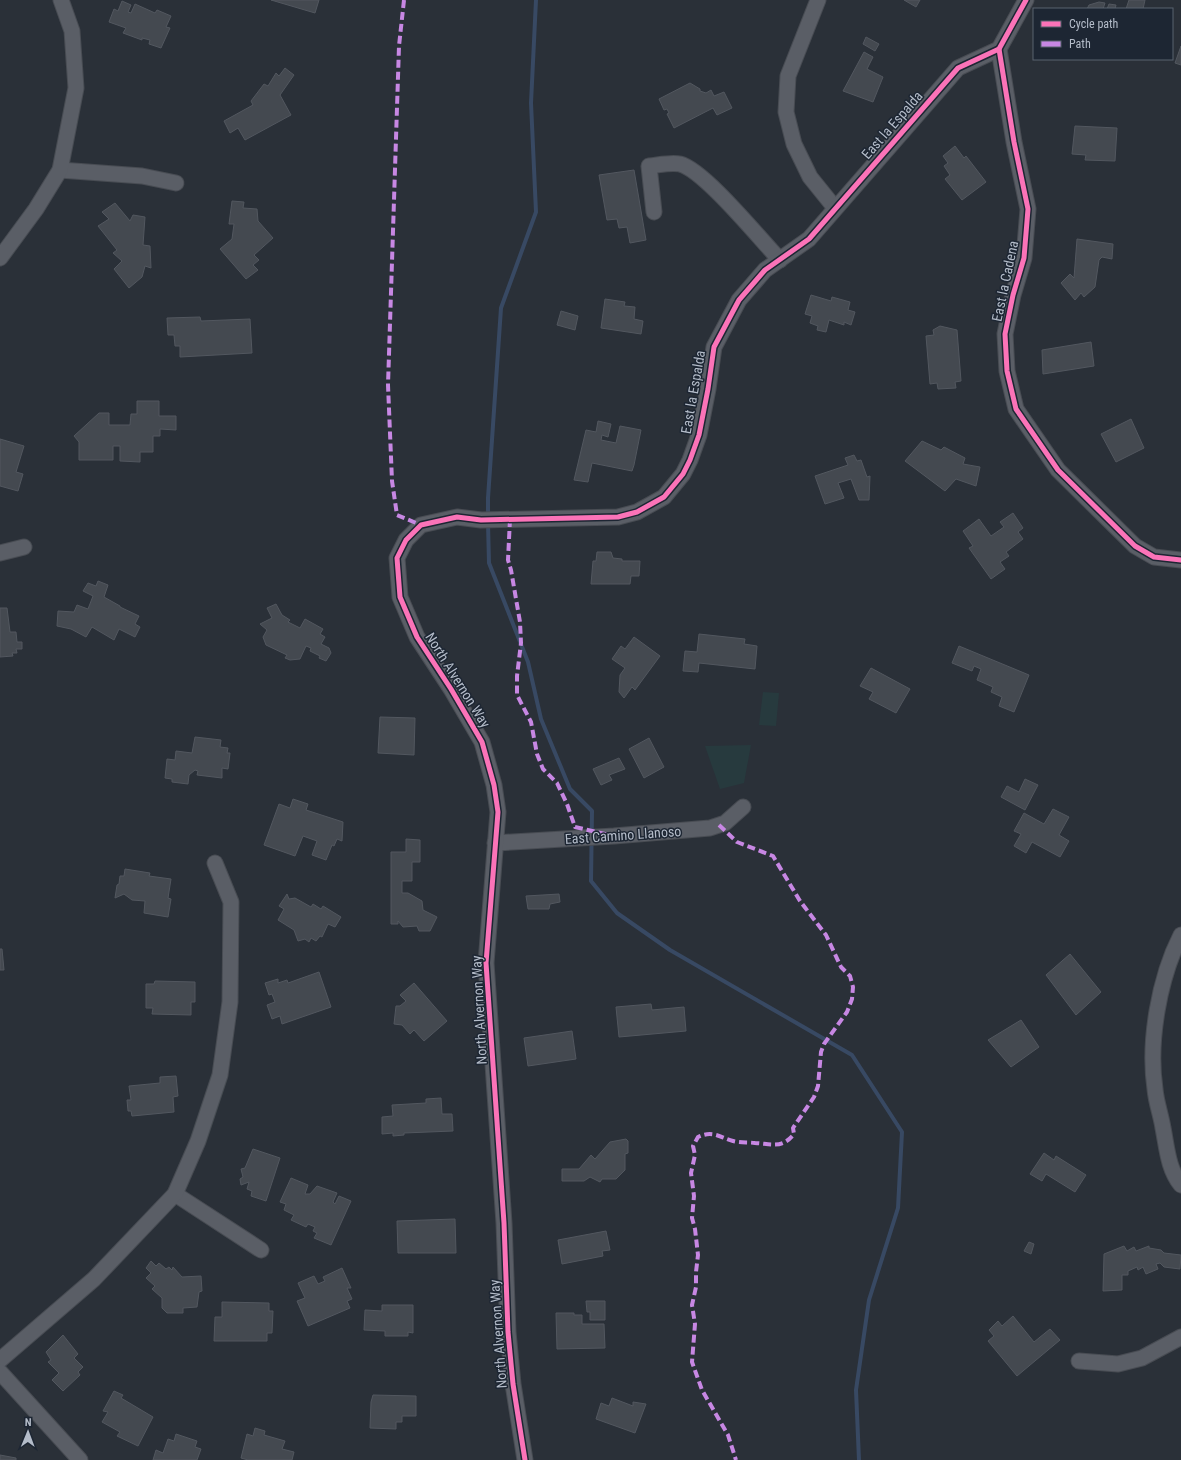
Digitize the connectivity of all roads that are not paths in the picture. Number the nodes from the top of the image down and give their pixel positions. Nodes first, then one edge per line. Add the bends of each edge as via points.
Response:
1 (61, 0) edge
2 (818, 0) edge
3 (1026, 0) edge
4 (999, 48) junction
5 (60, 170) junction
6 (176, 183) dead end
7 (835, 208) junction
8 (654, 212) dead end
9 (0, 258) edge
10 (780, 260) junction
11 (24, 547) dead end
12 (0, 553) edge
13 (397, 558) joint
14 (1181, 560) edge
15 (743, 807) dead end
16 (495, 843) junction
17 (214, 862) dead end
18 (1181, 935) edge
19 (1181, 1185) edge
20 (175, 1194) junction
21 (261, 1250) dead end
22 (1181, 1337) edge
23 (0, 1360) edge
24 (1079, 1361) dead end
25 (0, 1372) edge
26 (80, 1460) edge
27 (525, 1460) edge

1 - 5 street via 72,31 76,88
2 - 7 street via 788,76 787,119 794,144 810,177
3 - 4 street
4 - 7 street, East la Espalda via 958,68
4 - 14 street, East la Cadena via 1028,209 1024,258 1005,334 1007,371 1016,410 1058,470 1135,546 1154,557
5 - 6 street via 142,176
5 - 9 street via 36,209
7 - 10 street, East la Espalda via 809,239
8 - 10 street via 649,166 679,164 693,170 713,189
10 - 13 street, East la Espalda via 765,270 739,300 714,347 699,435 683,474 664,497 637,512 618,517 481,520 457,517 421,525 406,540
11 - 12 street
13 - 16 street, North Alvernon Way via 400,597 417,637 482,742 494,785 498,812
15 - 16 street, East Camino Llanoso via 725,823 710,828
16 - 27 street, North Alvernon Way via 486,962 504,1223 508,1332
17 - 20 street via 231,902 230,1002 220,1075 198,1141
18 - 19 street via 1172,952 1163,980 1154,1037 1154,1089 1169,1158 1175,1178
20 - 21 street
20 - 23 street via 94,1280
22 - 24 street via 1142,1358 1118,1364
25 - 26 street

